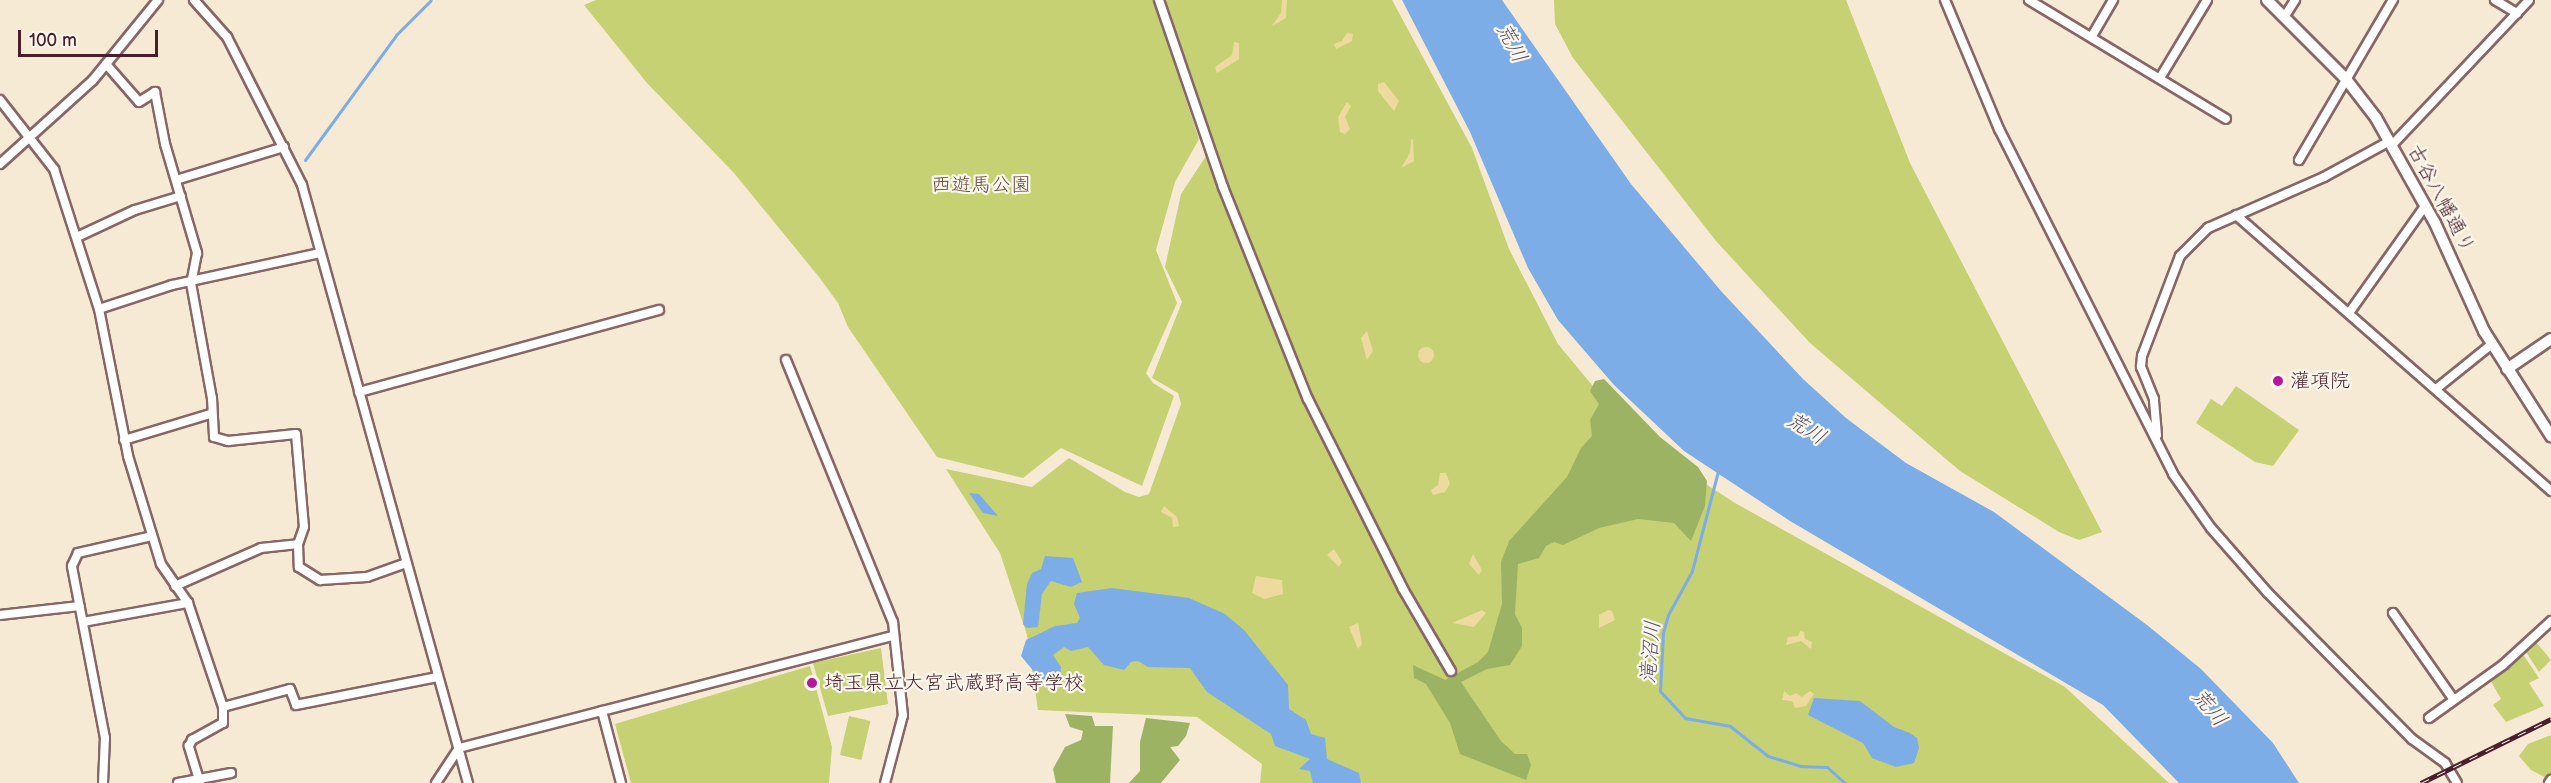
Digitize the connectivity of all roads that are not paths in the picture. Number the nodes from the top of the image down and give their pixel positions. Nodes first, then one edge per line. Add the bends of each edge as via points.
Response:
1 (158, 0) edge
2 (194, 0) edge
3 (1159, 0) edge
4 (1946, 0) edge
5 (2029, 0) edge
6 (2113, 0) edge
7 (2206, 0) edge
8 (2267, 0) edge
9 (2295, 0) edge
10 (2392, 0) edge
11 (2495, 0) edge
12 (2529, 0) edge
13 (2517, 13) junction
14 (2285, 16) junction
15 (2092, 36) junction
16 (106, 64) junction
17 (2160, 78) junction
18 (2346, 79) junction
19 (0, 100) edge
20 (2226, 119) dead end
21 (28, 136) junction
22 (2391, 143) junction
23 (284, 147) junction
24 (2299, 160) dead end
25 (0, 164) edge
26 (176, 180) junction
27 (180, 196) junction
28 (2425, 206) junction
29 (2236, 215) junction
30 (77, 237) junction
31 (320, 253) junction
32 (191, 283) junction
33 (99, 309) junction
34 (659, 310) dead end
35 (2349, 313) junction
36 (2551, 339) edge
37 (2492, 344) junction
38 (786, 360) dead end
39 (2507, 369) junction
40 (2436, 389) junction
41 (359, 392) junction
42 (210, 414) junction
43 (2551, 436) edge
44 (2157, 438) junction
45 (124, 440) junction
46 (2551, 491) edge
47 (152, 536) junction
48 (298, 544) junction
49 (406, 563) junction
50 (175, 586) junction
51 (188, 603) junction
52 (80, 606) junction
53 (2393, 613) dead end
54 (0, 615) edge
55 (2551, 621) edge
56 (82, 622) junction
57 (893, 636) junction
58 (1451, 671) dead end
59 (437, 677) junction
60 (2454, 700) junction
61 (223, 707) junction
62 (602, 711) junction
63 (2429, 718) dead end
64 (459, 748) junction
65 (231, 773) dead end
66 (200, 781) edge
67 (103, 783) edge
68 (178, 783) edge
69 (436, 783) edge
70 (468, 783) edge
71 (621, 783) edge
72 (885, 783) edge
73 (2457, 783) edge

1 - 16 street
2 - 23 street via 227,37
3 - 58 street via 1219,178 1308,399 1403,589
4 - 44 street via 1999,129
5 - 15 street
6 - 15 street
7 - 17 street
8 - 14 street, 古谷八幡通り
9 - 14 street
10 - 18 street
11 - 13 street
12 - 13 street
13 - 22 street
14 - 18 street, 古谷八幡通り
15 - 17 street
16 - 21 street
16 - 26 street via 139,102 155,92
17 - 20 street
18 - 22 street, 古谷八幡通り
18 - 24 street
19 - 21 street
21 - 25 street
21 - 30 street via 54,169
22 - 28 street, 古谷八幡通り
22 - 29 street
23 - 26 street
23 - 31 street via 302,185
26 - 27 street
27 - 30 street via 135,210
27 - 32 street via 197,253
28 - 35 street
28 - 37 street, 古谷八幡通り
29 - 35 street
29 - 44 street via 2208,228 2180,256 2146,340 2141,367 2154,399
30 - 33 street
31 - 32 street
31 - 41 street
32 - 33 street via 172,285
32 - 42 street via 212,398
33 - 45 street
34 - 41 street
35 - 40 street
36 - 39 street
37 - 39 street, 古谷八幡通り
37 - 40 street
38 - 57 street via 888,608
39 - 43 street, 古谷八幡通り
40 - 46 street
41 - 49 street
42 - 45 street
42 - 48 street via 214,437 228,441 296,434 304,527
44 - 73 street via 2173,474 2232,553 2412,739 2445,764
45 - 47 street
47 - 50 street via 161,564
47 - 52 street via 78,553 72,566
48 - 49 street via 299,567 320,579 367,577
48 - 50 street via 261,548
49 - 59 street
50 - 51 street
51 - 56 street
51 - 61 street
52 - 54 street
52 - 56 street
53 - 60 street
55 - 60 street via 2503,665
56 - 67 street via 105,738
57 - 62 street
57 - 72 street via 903,715
59 - 61 street via 296,705 290,689
59 - 64 street
60 - 63 street
61 - 66 street via 223,723 192,740 189,746
62 - 64 street
62 - 71 street
64 - 69 street
64 - 70 street
65 - 66 street
66 - 68 street

